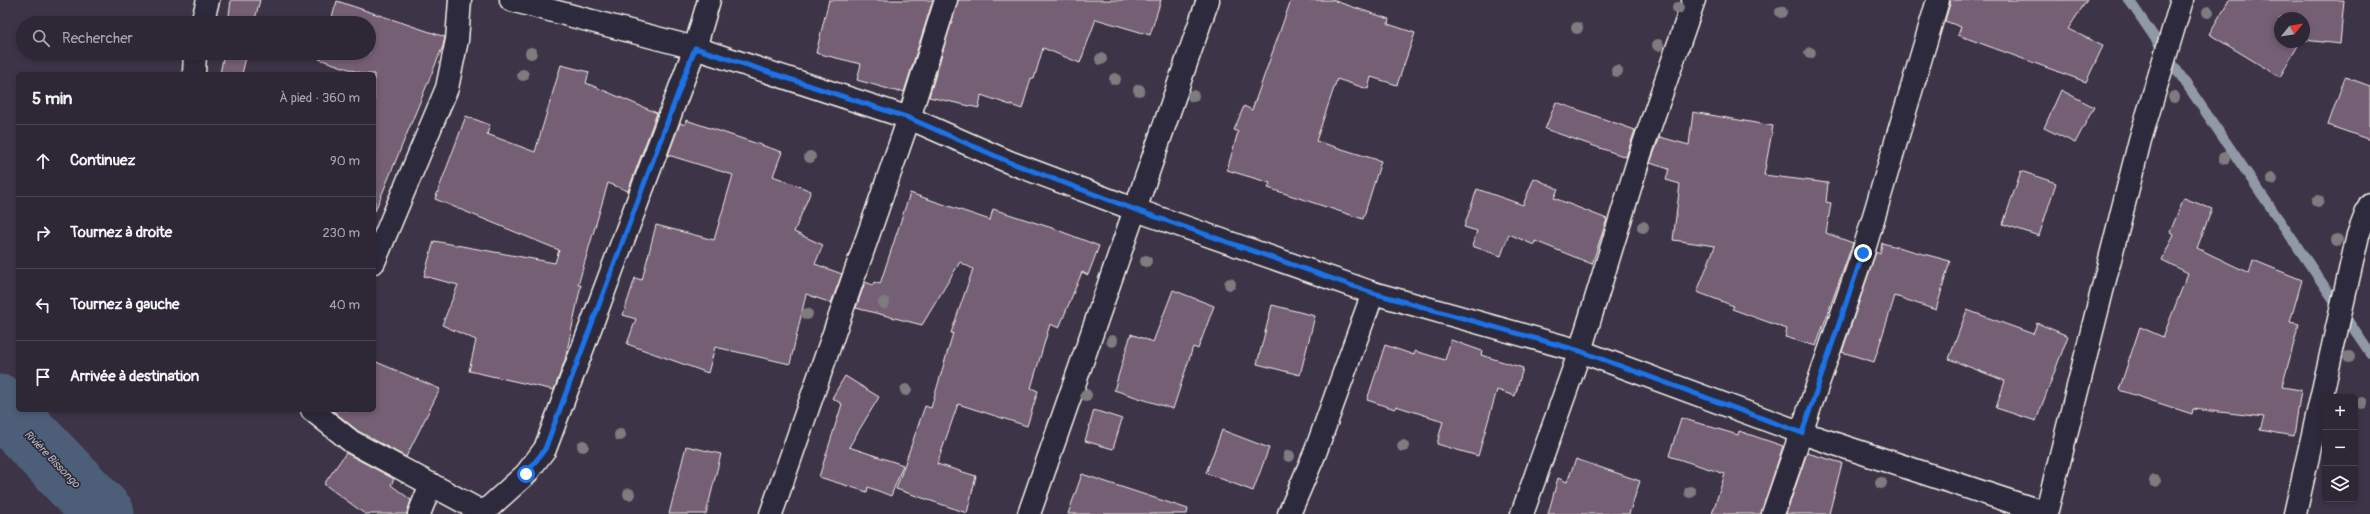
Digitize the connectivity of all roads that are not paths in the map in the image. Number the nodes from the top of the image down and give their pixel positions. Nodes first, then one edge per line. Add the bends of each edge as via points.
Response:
1 (208, 0) edge
2 (460, 0) edge
3 (511, 0) edge
4 (709, 0) edge
5 (946, 0) edge
6 (1208, 0) edge
7 (1694, 0) edge
8 (1938, 0) edge
9 (2182, 0) edge
10 (204, 16) edge
11 (695, 48) junction
12 (195, 60) edge
13 (194, 72) edge
14 (909, 118) junction
15 (2370, 204) edge
16 (1136, 210) junction
17 (376, 257) edge
18 (1373, 293) junction
19 (1580, 351) junction
20 (314, 412) edge
21 (1802, 433) junction
22 (431, 484) junction
23 (485, 513) edge
24 (418, 514) edge
25 (771, 514) edge
26 (1029, 514) edge
27 (1289, 514) edge
28 (1522, 514) edge
29 (1773, 514) edge
30 (2046, 514) edge
31 (2295, 514) edge

1 - 10 street
2 - 17 street via 457,40 447,88
3 - 11 street
4 - 11 street
5 - 14 street
6 - 16 street
7 - 19 street via 1640,155
8 - 21 street via 1863,253
9 - 30 street via 2140,140
11 - 14 street
11 - 23 street via 545,449 526,474
12 - 13 street
14 - 16 street via 1009,162
14 - 25 street
15 - 31 street via 2358,236
16 - 18 street
16 - 26 street
18 - 19 street
18 - 27 street via 1315,453
19 - 21 street
19 - 28 street
20 - 22 street via 352,442
21 - 29 street
21 - 30 street
22 - 23 street
22 - 24 street

